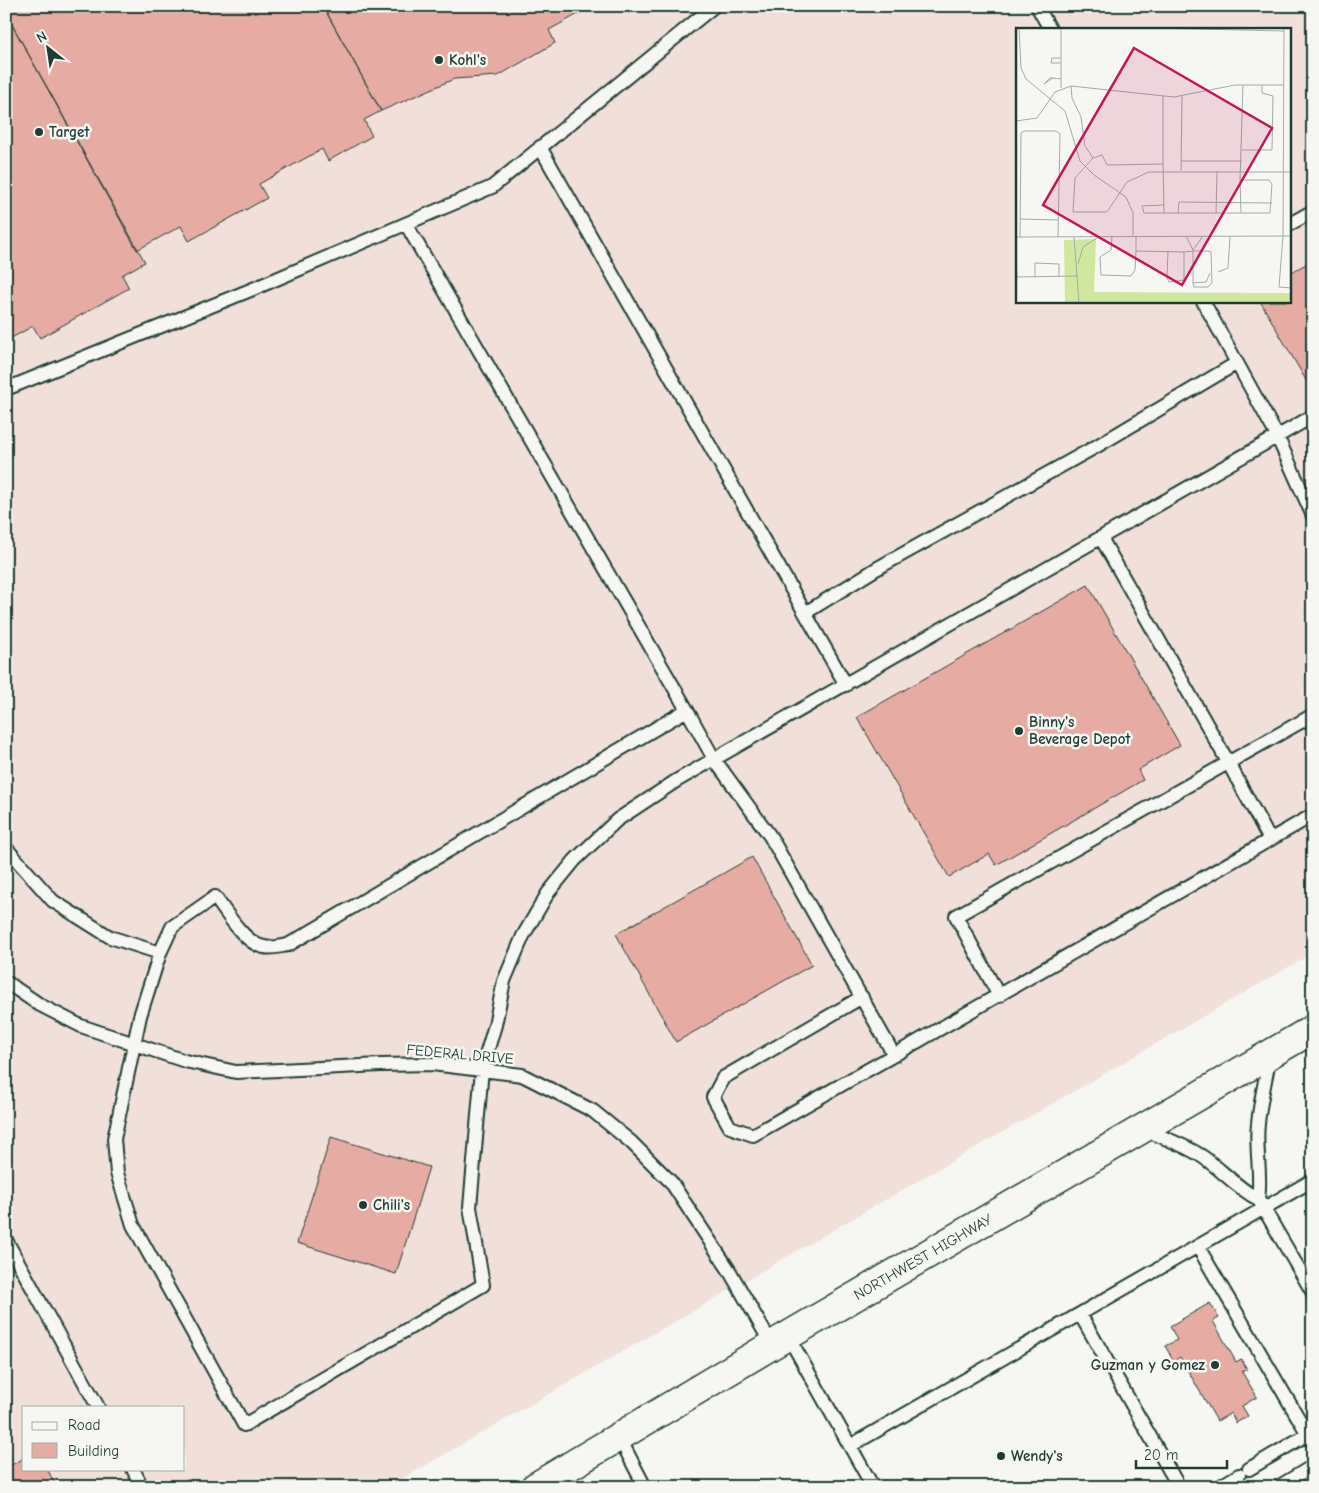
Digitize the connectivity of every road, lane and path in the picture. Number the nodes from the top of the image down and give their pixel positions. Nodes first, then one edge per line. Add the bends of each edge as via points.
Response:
1 (714, 6) edge
2 (1037, 6) edge
3 (1049, 28) edge
4 (540, 147) junction
5 (1313, 211) edge
6 (1292, 223) edge
7 (406, 224) junction
8 (1204, 302) edge
9 (1238, 363) junction
10 (6, 389) edge
11 (1313, 416) edge
12 (1276, 436) junction
13 (1311, 508) edge
14 (1101, 538) junction
15 (805, 613) junction
16 (846, 685) junction
17 (687, 710) junction
18 (1313, 714) edge
19 (714, 759) junction
20 (1228, 762) junction
21 (1313, 815) edge
22 (1270, 840) junction
23 (6, 848) edge
24 (160, 953) junction
25 (6, 982) edge
26 (999, 996) junction
27 (862, 997) junction
28 (1313, 1029) edge
29 (134, 1044) junction
30 (1270, 1054) junction
31 (894, 1055) junction
32 (482, 1069) junction
33 (1141, 1128) junction
34 (1313, 1180) edge
35 (1261, 1203) junction
36 (6, 1240) edge
37 (1198, 1247) junction
38 (1313, 1293) edge
39 (1080, 1314) junction
40 (780, 1341) junction
41 (97, 1406) edge
42 (619, 1437) junction
43 (1311, 1439) edge
44 (850, 1446) junction
45 (1313, 1466) edge
46 (134, 1470) edge
47 (544, 1483) edge
48 (142, 1487) edge
49 (645, 1487) edge
50 (873, 1487) edge
51 (1179, 1487) edge
52 (1220, 1487) edge
53 (1278, 1487) edge

1 - 4 lane
2 - 3 lane
4 - 7 lane via 492,187
4 - 15 lane
5 - 6 lane
7 - 10 lane
7 - 17 lane
8 - 9 lane
9 - 12 lane
9 - 15 lane via 876,569
11 - 12 lane
12 - 13 lane
12 - 14 lane
14 - 16 lane
14 - 20 lane
15 - 16 lane
16 - 19 lane
17 - 19 lane
17 - 24 lane via 288,945 264,948 251,940 236,927 215,897 172,927
18 - 20 lane
19 - 27 lane via 770,836
19 - 32 lane via 617,820 575,860 548,893 523,936 504,981
20 - 22 lane
20 - 26 lane via 956,916
21 - 22 lane
22 - 26 lane
23 - 24 lane via 53,901 110,937
24 - 29 lane
25 - 29 lane, FEDERAL DRIVE via 80,1026
26 - 31 lane
27 - 31 lane
27 - 31 lane via 723,1078 713,1097 730,1128 753,1135
28 - 30 main road, NORTHWEST HIGHWAY
29 - 32 lane, FEDERAL DRIVE via 185,1061 236,1072 432,1064
29 - 32 lane via 114,1140 117,1173 133,1226 244,1425 483,1285 470,1207
30 - 33 main road, NORTHWEST HIGHWAY
30 - 35 lane via 1258,1125
32 - 40 lane, FEDERAL DRIVE via 522,1076 549,1088 593,1111 632,1142 671,1182
33 - 35 lane via 1200,1155
33 - 40 main road, NORTHWEST HIGHWAY
34 - 35 lane
35 - 37 lane
35 - 38 lane
36 - 41 lane
37 - 39 lane
37 - 43 lane
39 - 44 lane
39 - 51 lane
40 - 42 main road, NORTHWEST HIGHWAY
40 - 44 lane, FEDERAL DRIVE
42 - 47 main road, NORTHWEST HIGHWAY
42 - 49 lane
43 - 52 lane
44 - 50 lane, FEDERAL DRIVE
45 - 53 lane
46 - 48 lane

